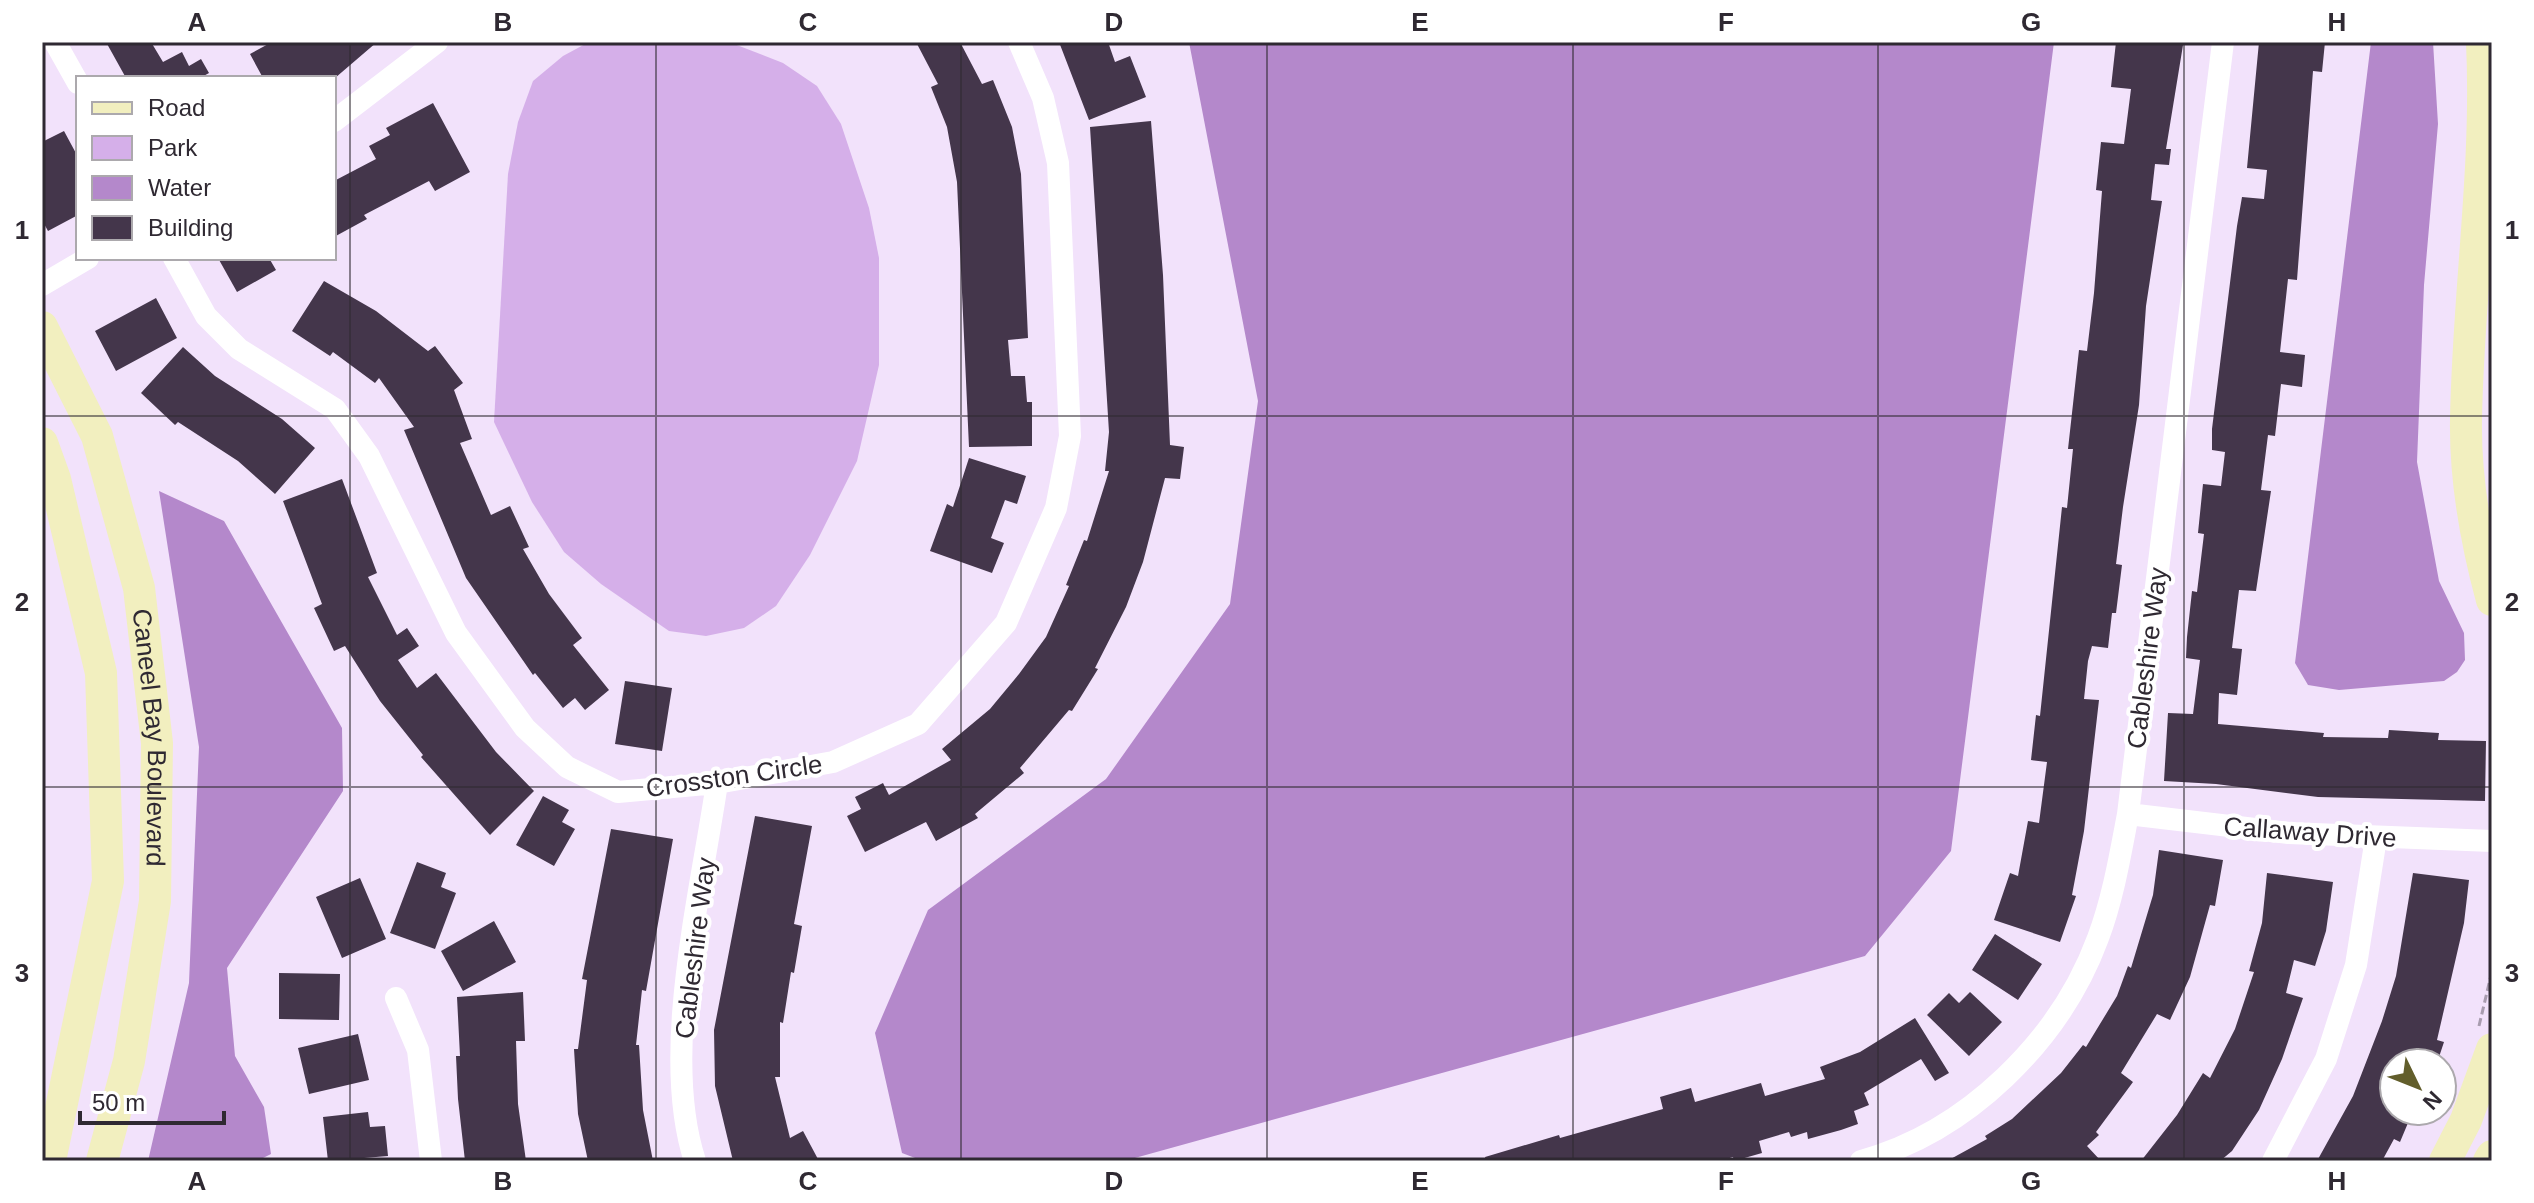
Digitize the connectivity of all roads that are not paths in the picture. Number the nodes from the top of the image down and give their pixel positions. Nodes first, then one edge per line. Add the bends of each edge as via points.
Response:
1 (55, 42) edge
2 (437, 42) edge
3 (1019, 42) edge
4 (2223, 42) edge
5 (2482, 42) edge
6 (76, 79) edge
7 (2488, 98) edge
8 (336, 119) edge
9 (85, 260) edge
10 (175, 260) edge
11 (42, 285) edge
12 (42, 327) edge
13 (42, 443) edge
14 (2492, 600) edge
15 (717, 783) junction
16 (2128, 814) junction
17 (2376, 838) junction
18 (2492, 841) edge
19 (396, 998) dead end
20 (2492, 1049) edge
21 (2492, 1156) edge
22 (50, 1161) edge
23 (102, 1161) edge
24 (431, 1161) edge
25 (695, 1161) edge
26 (1861, 1161) edge
27 (2273, 1161) edge
28 (2445, 1161) edge
29 (2489, 1161) edge

1 - 6 street
2 - 8 street
3 - 15 street, Crosston Circle via 1043,98 1058,163 1070,436 1056,508 1006,623 918,724 833,762
4 - 16 street, Cableshire Way
5 - 7 street
7 - 14 street via 2466,421 2471,499
9 - 11 street
10 - 15 street, Crosston Circle via 206,316 239,349 335,409 369,456 456,633 525,728 567,767 618,792
12 - 23 street, Caneel Bay Boulevard via 97,436 139,588 157,743 155,901 129,1061
13 - 22 street, Caneel Bay Boulevard via 101,673 108,881
15 - 25 street, Cableshire Way via 680,1029 686,1133
16 - 17 street, Callaway Drive
16 - 26 street, Cableshire Way via 2097,941 2042,1036 2006,1076 1952,1118
17 - 18 street, Callaway Drive
17 - 27 street via 2351,979 2326,1059
19 - 24 street via 418,1050
20 - 28 street
21 - 29 street

